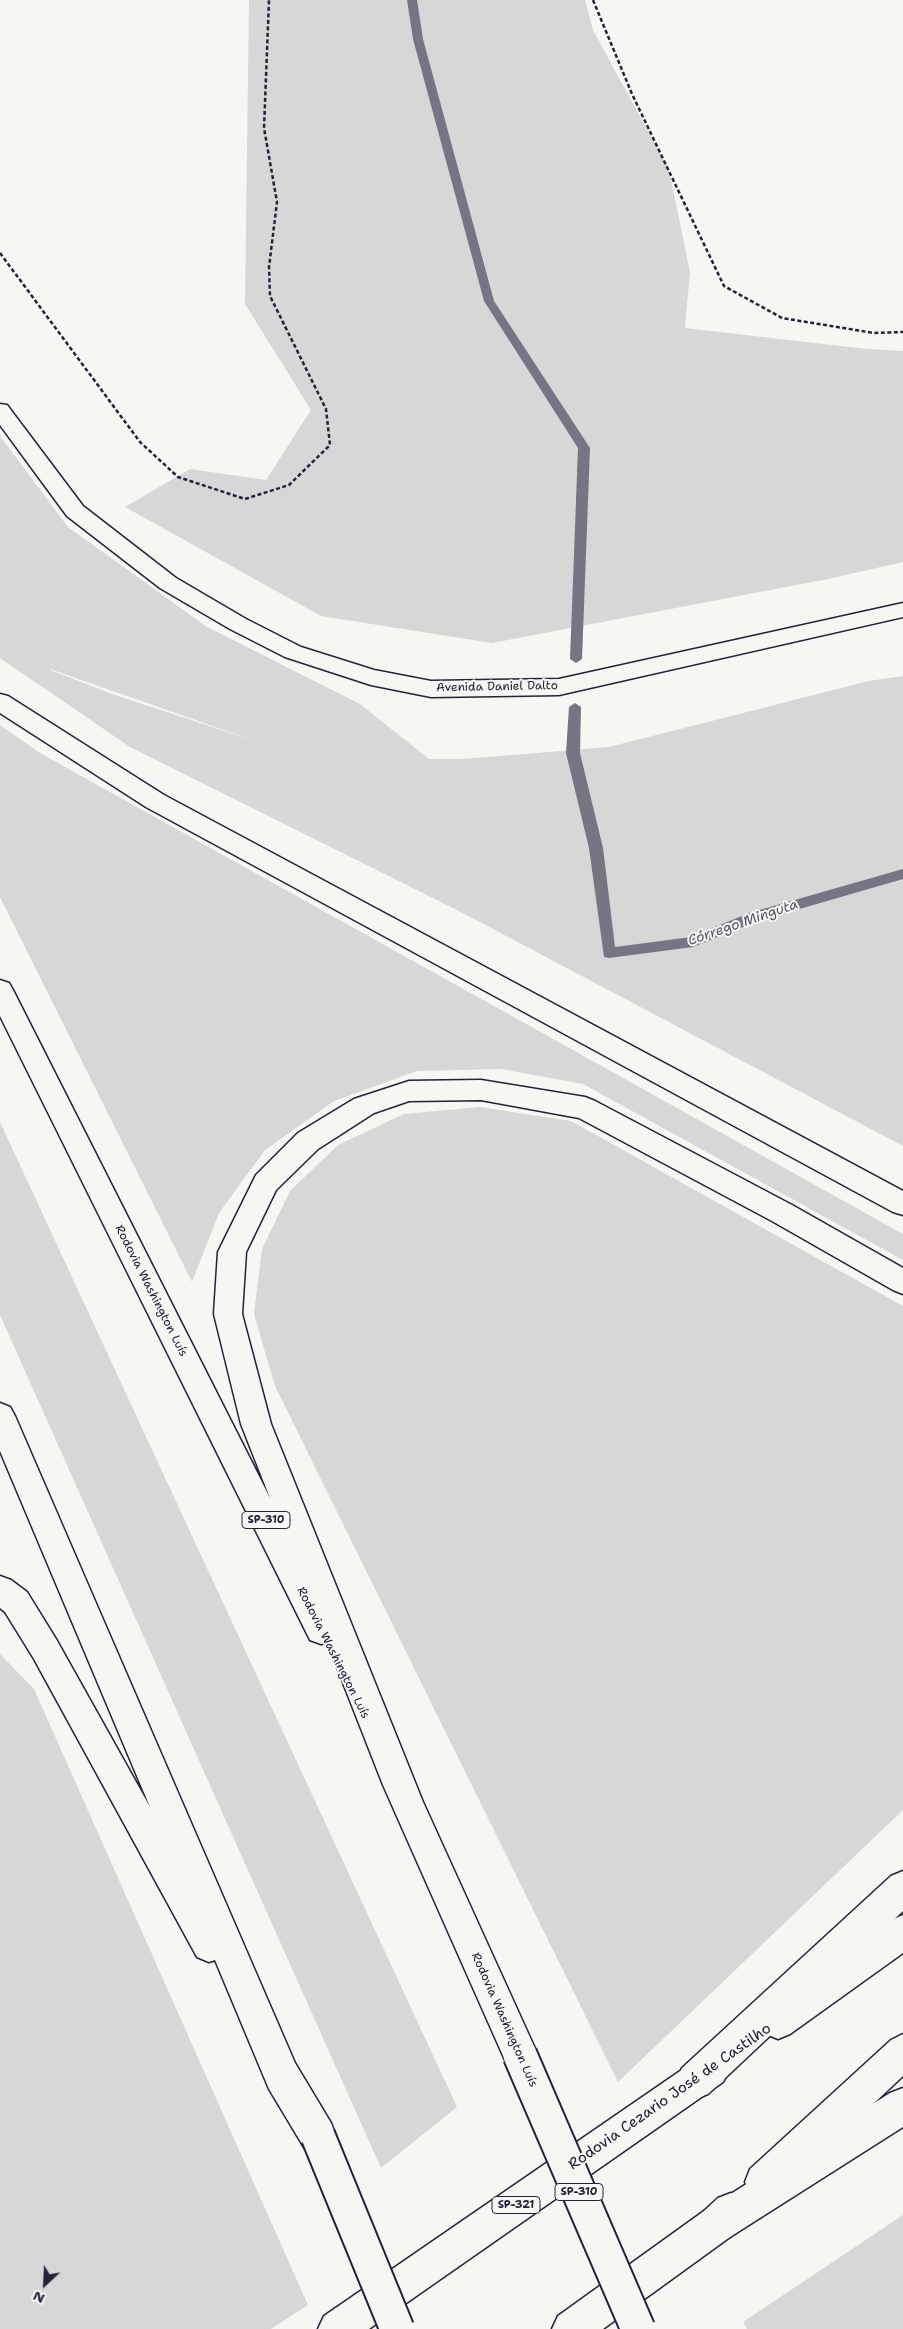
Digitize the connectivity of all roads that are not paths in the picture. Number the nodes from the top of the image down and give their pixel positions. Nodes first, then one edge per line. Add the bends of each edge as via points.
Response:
1 (0, 410) edge
2 (903, 610) edge
3 (0, 702) edge
4 (0, 990) edge
5 (903, 1204) edge
6 (903, 1282) edge
7 (0, 1416) edge
8 (0, 1590) edge
9 (407, 1802) junction
10 (903, 1888) edge
11 (903, 1932) edge
12 (903, 2052) edge
13 (282, 2076) junction
14 (695, 2081) junction
15 (903, 2106) edge
16 (717, 2224) junction
17 (337, 2329) edge
18 (396, 2329) edge
19 (571, 2329) edge
20 (638, 2329) edge

1 - 2 main road, Avenida Daniel Dalto via 75,510 168,583 292,652 371,677 431,689 559,687
3 - 5 main road via 155,801
4 - 9 main road, Rodovia Washington Luís / SP-310
6 - 9 main road via 585,1108 481,1090 409,1091 364,1106 308,1141 266,1183 232,1252 228,1314 256,1424
7 - 13 main road
8 - 13 main road via 16,1602 45,1649
9 - 20 main road, Rodovia Washington Luís / SP-310, bridge
10 - 14 main road
11 - 14 main road, Rodovia Cezario José de Castilho / SP-321
12 - 16 main road
13 - 18 main road, bridge via 318,2136
14 - 17 main road, Rodovia Cezario José de Castilho / SP-321
15 - 16 main road
16 - 19 main road

